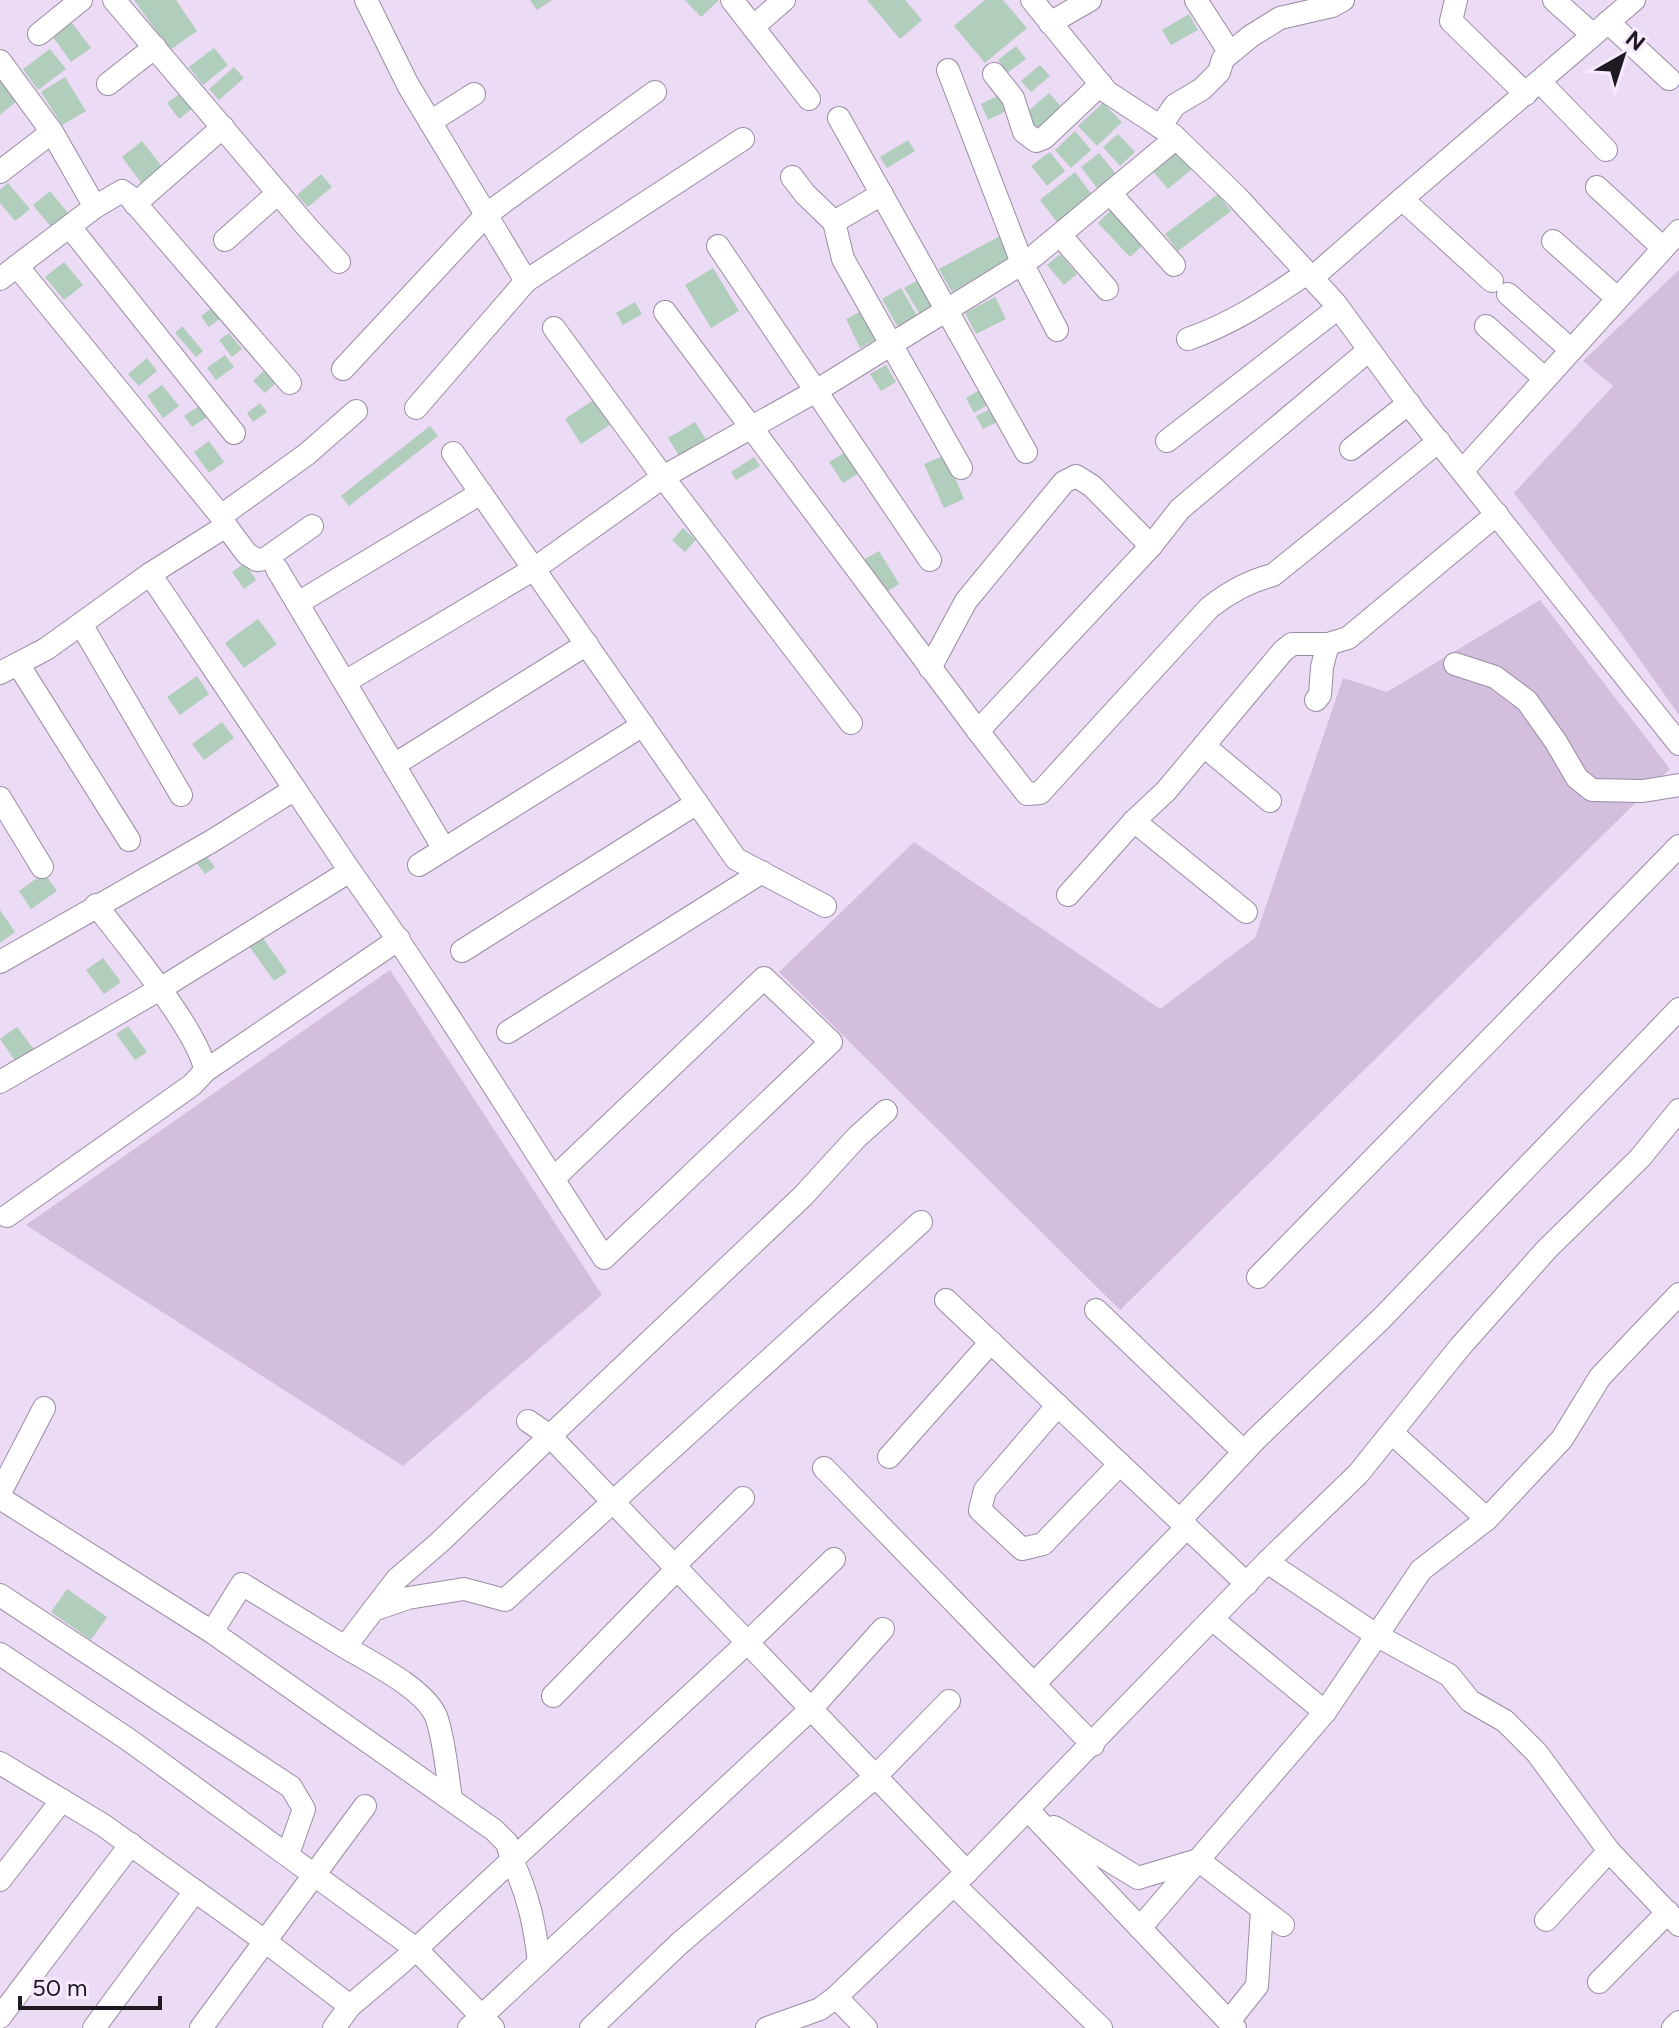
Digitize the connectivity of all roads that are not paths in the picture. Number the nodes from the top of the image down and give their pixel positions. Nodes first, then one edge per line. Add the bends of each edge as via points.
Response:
1 (81, 0) edge
2 (114, 0) edge
3 (366, 0) edge
4 (732, 0) edge
5 (784, 0) edge
6 (1032, 0) edge
7 (1090, 0) edge
8 (1196, 0) edge
9 (1343, 0) edge
10 (1456, 0) edge
11 (1554, 0) edge
12 (1634, 0) edge
13 (1050, 23) junction
14 (753, 27) junction
15 (1601, 28) junction
16 (39, 34) dead end
17 (155, 47) junction
18 (1230, 53) junction
19 (1, 64) edge
20 (948, 70) dead end
21 (994, 74) dead end
22 (1669, 79) dead end
23 (108, 84) dead end
24 (1101, 84) junction
25 (1533, 88) junction
26 (655, 92) dead end
27 (474, 94) dead end
28 (809, 99) dead end
29 (839, 118) dead end
30 (430, 122) junction
31 (223, 127) junction
32 (52, 132) junction
33 (1168, 132) junction
34 (743, 139) dead end
35 (1606, 150) dead end
36 (0, 172) edge
37 (792, 177) dead end
38 (1597, 187) dead end
39 (278, 193) junction
40 (1110, 193) junction
41 (882, 194) junction
42 (1402, 199) junction
43 (135, 204) junction
44 (95, 207) junction
45 (487, 214) junction
46 (834, 222) junction
47 (70, 227) junction
48 (1060, 235) junction
49 (225, 240) dead end
50 (1671, 240) edge
51 (1553, 241) dead end
52 (718, 246) dead end
53 (339, 262) dead end
54 (1022, 263) junction
55 (1174, 265) dead end
56 (8, 273) edge
57 (1309, 275) junction
58 (526, 281) junction
59 (1107, 289) dead end
60 (1617, 298) junction
61 (1338, 308) junction
62 (948, 311) junction
63 (665, 312) dead end
64 (1486, 326) dead end
65 (554, 328) dead end
66 (1057, 330) dead end
67 (1188, 339) dead end
68 (892, 346) junction
69 (1570, 349) junction
70 (1369, 350) junction
71 (343, 369) dead end
72 (1544, 378) junction
73 (290, 383) dead end
74 (816, 391) junction
75 (1409, 403) junction
76 (416, 408) dead end
77 (356, 411) dead end
78 (750, 430) junction
79 (234, 433) dead end
80 (1167, 441) dead end
81 (1439, 441) junction
82 (1351, 449) dead end
83 (1026, 452) dead end
84 (453, 453) dead end
85 (961, 468) dead end
86 (1463, 470) junction
87 (663, 477) junction
88 (481, 493) junction
89 (1497, 514) junction
90 (224, 521) junction
91 (312, 526) dead end
92 (1151, 546) junction
93 (930, 560) dead end
94 (277, 569) dead end
95 (534, 569) junction
96 (150, 574) junction
97 (298, 603) junction
98 (81, 624) junction
99 (587, 644) junction
100 (1328, 644) junction
101 (1455, 664) dead end
102 (9, 668) edge
103 (930, 668) junction
104 (345, 682) junction
105 (1316, 700) dead end
106 (851, 723) dead end
107 (643, 725) junction
108 (978, 731) junction
109 (1679, 744) edge
110 (1204, 746) junction
111 (394, 765) junction
112 (1679, 785) edge
113 (295, 789) junction
114 (181, 795) dead end
115 (0, 798) edge
116 (1270, 801) dead end
117 (697, 803) junction
118 (1134, 821) junction
119 (129, 840) dead end
120 (1679, 846) edge
121 (444, 849) junction
122 (419, 865) dead end
123 (42, 867) dead end
124 (350, 871) junction
125 (762, 872) junction
126 (1068, 895) dead end
127 (96, 905) junction
128 (825, 906) dead end
129 (1246, 912) dead end
130 (399, 939) junction
131 (462, 951) dead end
132 (0, 962) edge
133 (160, 989) junction
134 (1679, 1009) edge
135 (508, 1032) dead end
136 (205, 1071) junction
137 (0, 1082) edge
138 (1679, 1110) edge
139 (886, 1111) dead end
140 (553, 1179) junction
141 (7, 1216) dead end
142 (921, 1222) dead end
143 (1258, 1277) dead end
144 (1679, 1294) edge
145 (946, 1300) dead end
146 (1096, 1310) dead end
147 (991, 1342) junction
148 (1058, 1405) junction
149 (44, 1408) dead end
150 (528, 1421) dead end
151 (1392, 1433) junction
152 (550, 1436) junction
153 (1244, 1452) junction
154 (889, 1457) dead end
155 (1120, 1464) junction
156 (824, 1468) dead end
157 (0, 1496) edge
158 (743, 1498) dead end
159 (613, 1502) junction
160 (1487, 1519) junction
161 (1183, 1523) junction
162 (834, 1559) dead end
163 (1267, 1562) junction
164 (676, 1568) junction
165 (1247, 1584) junction
166 (0, 1595) edge
167 (373, 1610) junction
168 (1212, 1619) junction
169 (883, 1629) dead end
170 (212, 1632) junction
171 (1376, 1635) junction
172 (747, 1643) junction
173 (345, 1647) junction
174 (0, 1654) edge
175 (1034, 1684) junction
176 (553, 1696) dead end
177 (949, 1701) dead end
178 (811, 1709) junction
179 (1325, 1712) junction
180 (1093, 1745) junction
181 (0, 1763) edge
182 (875, 1777) junction
183 (451, 1799) junction
184 (62, 1800) junction
185 (365, 1806) dead end
186 (1029, 1811) junction
187 (131, 1844) junction
188 (1609, 1851) junction
189 (288, 1854) junction
190 (512, 1860) junction
191 (1198, 1860) junction
192 (313, 1874) junction
193 (961, 1878) junction
194 (0, 1880) edge
195 (195, 1891) junction
196 (1262, 1910) junction
197 (1673, 1918) edge
198 (1546, 1920) dead end
199 (1283, 1925) dead end
200 (1140, 1928) junction
201 (266, 1942) junction
202 (416, 1949) junction
203 (539, 1963) junction
204 (1599, 1982) dead end
205 (836, 1997) junction
206 (350, 2006) junction
207 (0, 2017) edge
208 (812, 2021) edge
209 (1679, 2022) edge
210 (481, 2024) edge
211 (1232, 2025) edge
212 (772, 2027) edge
213 (94, 2028) edge
214 (201, 2028) edge
215 (334, 2028) edge
216 (591, 2028) edge
217 (866, 2028) edge
218 (1101, 2028) edge
219 (1673, 2028) edge

1 - 16 street
2 - 17 street
3 - 30 street
4 - 14 street
5 - 14 street
6 - 13 street
7 - 13 street
8 - 18 street
9 - 18 street via 1280,18
10 - 25 street via 1451,21
11 - 15 street
12 - 15 street
13 - 24 street
14 - 28 street
15 - 22 street
15 - 25 street
17 - 23 street
17 - 31 street
18 - 33 street via 1202,89 1175,105
19 - 32 street
20 - 54 street
21 - 24 street via 1013,98 1024,132 1036,141
24 - 33 street
25 - 35 street
25 - 42 street
26 - 45 street
27 - 30 street
29 - 41 street
30 - 45 street
31 - 39 street
31 - 43 street
32 - 36 street
32 - 44 street
33 - 40 street
33 - 57 street
34 - 58 street
37 - 46 street
38 - 50 street
39 - 49 street
39 - 53 street
40 - 48 street
40 - 55 street
41 - 46 street
41 - 62 street
42 - 57 street
42 - 69 street
43 - 44 street via 122,191
43 - 73 street
44 - 47 street
45 - 58 street
45 - 71 street
46 - 68 street via 843,259
47 - 56 street
47 - 79 street
48 - 54 street
48 - 59 street
50 - 60 street
51 - 60 street
52 - 74 street
54 - 62 street
54 - 66 street
56 - 90 street
57 - 61 street
57 - 67 street via 1223,327
58 - 76 street
60 - 69 street
61 - 70 street
61 - 80 street
62 - 68 street
62 - 83 street
63 - 78 street
64 - 72 street
65 - 87 street
68 - 74 street
68 - 85 street
69 - 72 street
70 - 75 street
70 - 92 street via 1204,486
72 - 86 street
74 - 78 street
74 - 93 street
75 - 81 street
75 - 82 street
77 - 90 street
78 - 87 street
78 - 103 street
81 - 86 street
81 - 108 street via 1273,575 1255,579 1209,608 1040,793 1027,794
84 - 88 street
86 - 89 street
87 - 95 street
87 - 106 street
88 - 95 street
88 - 97 street
89 - 100 street via 1348,638
89 - 109 street
90 - 91 street via 257,560
90 - 96 street
92 - 103 street via 1092,486 1076,476 1064,482 966,601
92 - 108 street
94 - 97 street
95 - 99 street
95 - 104 street
96 - 98 street
96 - 113 street
97 - 104 street
98 - 102 street
98 - 114 street
99 - 107 street
99 - 111 street
100 - 105 street
100 - 110 street via 1292,644 1283,651
101 - 112 street via 1495,677 1527,701 1577,778 1592,790
102 - 119 street
103 - 108 street
104 - 111 street
107 - 117 street
107 - 121 street
110 - 116 street
110 - 118 street
111 - 121 street
113 - 124 street
113 - 127 street
115 - 123 street
117 - 125 street via 736,859
117 - 131 street
118 - 126 street
118 - 129 street
120 - 143 street
121 - 122 street
124 - 130 street
124 - 133 street
125 - 128 street
125 - 135 street
127 - 132 street
127 - 133 street
130 - 136 street
130 - 140 street
133 - 136 street via 204,1056
133 - 137 street
134 - 153 street via 1382,1318
136 - 141 street
138 - 151 street via 1640,1158 1547,1249
139 - 152 street
140 - 140 street via 604,1258 831,1042 764,978
142 - 159 street
144 - 160 street via 1600,1377 1562,1439
145 - 147 street
146 - 153 street
147 - 148 street
147 - 154 street
148 - 155 street
148 - 155 street via 985,1490 980,1510 1022,1549 1043,1544
149 - 157 street
150 - 152 street
151 - 160 street
151 - 163 street via 1358,1474
152 - 159 street
152 - 167 street via 397,1579
153 - 161 street
155 - 161 street
156 - 175 street
157 - 170 street
158 - 164 street
159 - 164 street
159 - 167 street via 505,1600 464,1589
160 - 171 street via 1421,1570
161 - 165 street
161 - 175 street
162 - 172 street
163 - 165 street
163 - 171 street
164 - 172 street
164 - 176 street
165 - 168 street
166 - 189 street via 291,1787 304,1809
167 - 173 street
168 - 179 street
168 - 180 street
169 - 178 street
170 - 173 street via 242,1584
170 - 183 street
171 - 179 street
171 - 188 street via 1449,1675 1470,1701 1505,1721 1537,1753
172 - 178 street
172 - 190 street
173 - 183 street via 408,1686 437,1716
174 - 189 street
175 - 180 street
177 - 182 street
178 - 182 street
178 - 203 street
179 - 191 street
180 - 186 street
181 - 184 street
182 - 193 street
182 - 216 street via 680,1943
183 - 190 street via 494,1830 507,1843
184 - 187 street
184 - 194 street
185 - 192 street
186 - 191 street via 1138,1878
186 - 193 street
186 - 200 street
187 - 195 street
187 - 207 street
188 - 197 street
188 - 198 street
189 - 192 street
190 - 202 street
190 - 203 street via 527,1893
191 - 196 street
191 - 200 street
192 - 201 street
192 - 202 street
193 - 205 street
193 - 218 street
195 - 201 street
195 - 213 street
196 - 199 street
196 - 211 street via 1257,1986
197 - 204 street
200 - 211 street
201 - 206 street
201 - 214 street
202 - 206 street
202 - 210 street
203 - 210 street
205 - 208 street
205 - 217 street
206 - 215 street
208 - 212 street
209 - 219 street

